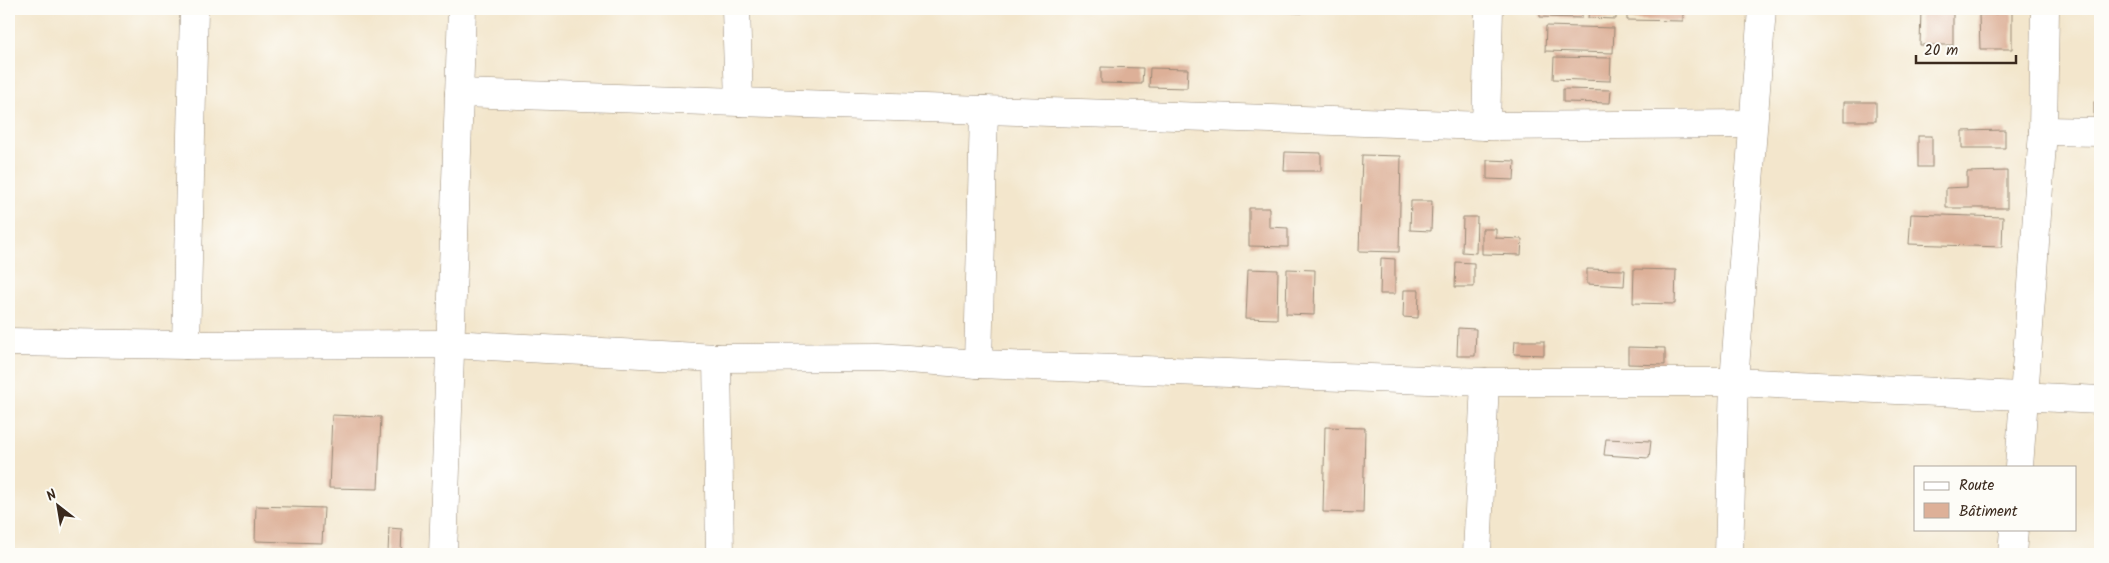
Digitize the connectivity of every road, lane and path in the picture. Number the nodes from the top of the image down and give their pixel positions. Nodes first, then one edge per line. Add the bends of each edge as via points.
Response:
1 (194, 9) edge
2 (462, 9) edge
3 (736, 9) edge
4 (1489, 9) edge
5 (1762, 9) edge
6 (2045, 9) edge
7 (459, 93) junction
8 (739, 102) junction
9 (984, 110) junction
10 (1752, 124) junction
11 (1486, 126) junction
12 (2043, 131) junction
13 (2100, 132) edge
14 (9, 342) edge
15 (450, 344) junction
16 (186, 345) junction
17 (717, 358) junction
18 (978, 364) junction
19 (1486, 382) junction
20 (1734, 382) junction
21 (2024, 397) junction
22 (2100, 400) edge
23 (2019, 466) edge
24 (2014, 530) edge
25 (443, 554) edge
26 (720, 554) edge
27 (1478, 554) edge
28 (1729, 554) edge
29 (2012, 554) edge

1 - 16 street
2 - 7 street
3 - 8 street
4 - 11 street
5 - 10 street
6 - 12 street
7 - 8 street
7 - 15 street
8 - 9 street
9 - 11 street
9 - 18 street
10 - 11 street
10 - 20 street
12 - 13 street
12 - 21 street
14 - 16 street
15 - 16 street
15 - 17 street
15 - 25 street
17 - 18 street via 879,358
17 - 26 street
18 - 19 street
19 - 20 street
19 - 27 street
20 - 21 street
20 - 28 street
21 - 22 street
21 - 23 street
24 - 29 street

